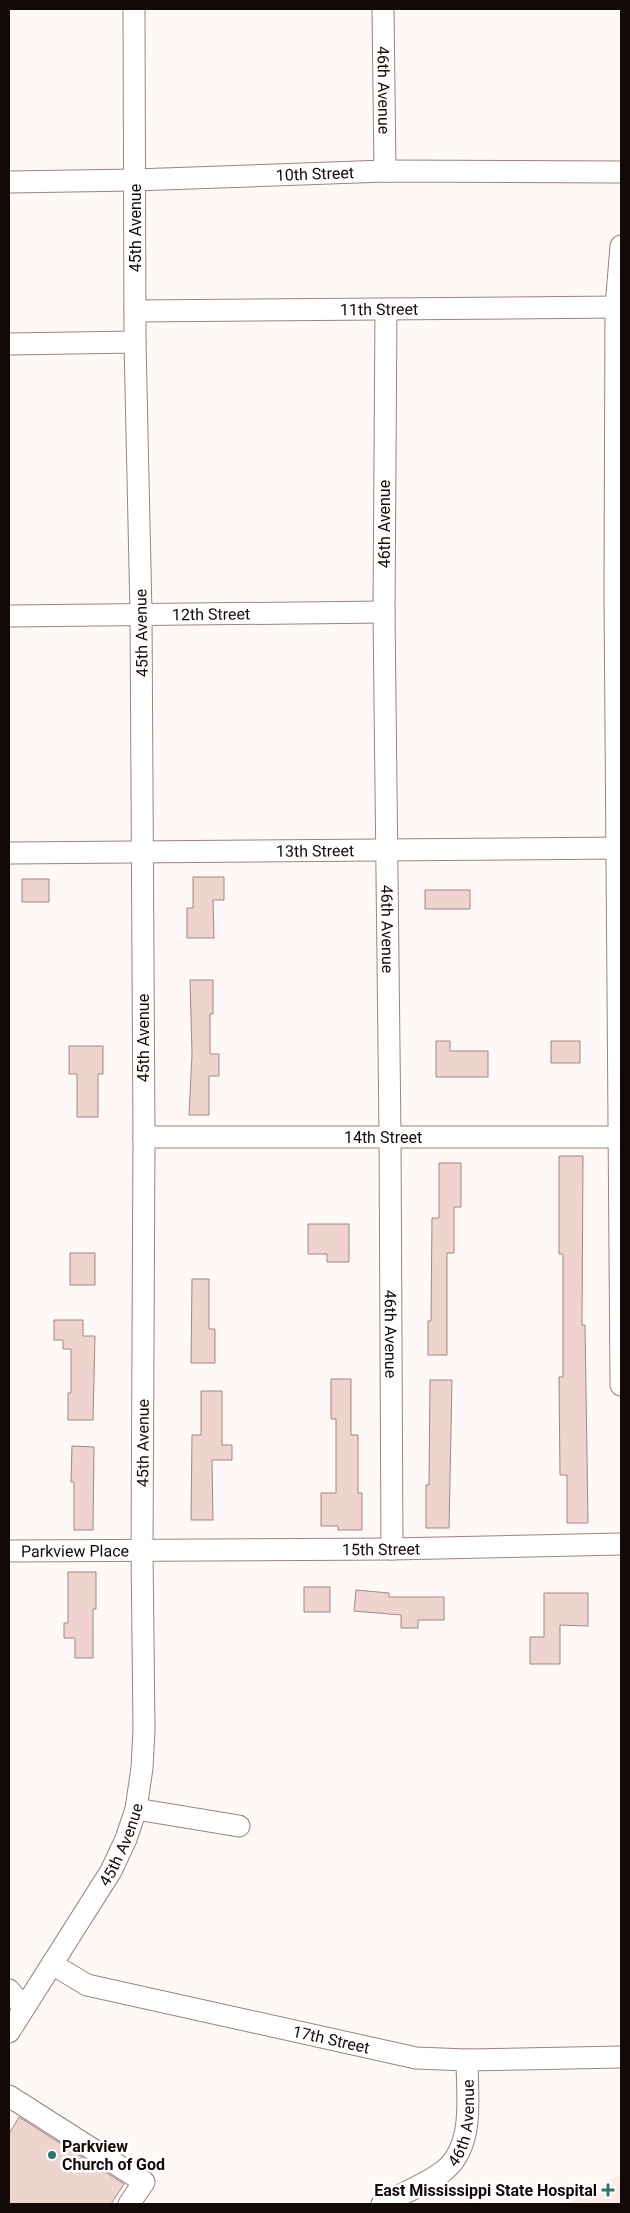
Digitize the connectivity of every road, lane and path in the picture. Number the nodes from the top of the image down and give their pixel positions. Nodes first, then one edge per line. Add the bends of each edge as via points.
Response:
1 (134, 9) edge
2 (383, 9) edge
3 (385, 172) junction
4 (621, 172) edge
5 (135, 180) junction
6 (9, 182) edge
7 (621, 246) edge
8 (619, 307) edge
9 (386, 309) junction
10 (135, 311) junction
11 (135, 342) junction
12 (9, 344) edge
13 (618, 595) edge
14 (384, 612) junction
15 (141, 613) junction
16 (9, 616) edge
17 (619, 848) edge
18 (386, 850) junction
19 (9, 853) edge
20 (142, 853) junction
21 (390, 1136) junction
22 (144, 1137) junction
23 (620, 1137) edge
24 (621, 1385) edge
25 (621, 1544) edge
26 (392, 1549) junction
27 (9, 1550) edge
28 (142, 1550) junction
29 (136, 1809) junction
30 (240, 1826) dead end
31 (52, 1964) junction
32 (9, 1990) edge
33 (24, 2008) junction
34 (9, 2032) edge
35 (621, 2057) edge
36 (467, 2060) junction
37 (9, 2096) edge
38 (129, 2204) edge
39 (382, 2204) edge

1 - 5 street, 45th Avenue
2 - 3 street, 46th Avenue
3 - 4 street, 10th Street
3 - 5 street, 10th Street
5 - 6 street, 10th Street
5 - 10 street, 45th Avenue
7 - 8 street
8 - 9 street, 11th Street
8 - 13 street
9 - 10 street, 11th Street
9 - 14 street, 46th Avenue
10 - 11 street, 45th Avenue
11 - 12 street
11 - 15 street, 45th Avenue
13 - 17 street
14 - 15 street, 12th Street
14 - 18 street, 46th Avenue
15 - 16 street, 12th Street
15 - 20 street, 45th Avenue
17 - 18 street, 13th Street
17 - 23 street
18 - 20 street, 13th Street
18 - 21 street, 46th Avenue
19 - 20 street, 13th Street
20 - 22 street, 45th Avenue
21 - 22 street, 14th Street
21 - 23 street, 14th Street
21 - 26 street, 46th Avenue
22 - 28 street, 45th Avenue
23 - 24 street
25 - 26 street, 15th Street
26 - 28 street, 15th Street
27 - 28 street, Parkview Place
28 - 29 street, 45th Avenue via 144,1730
29 - 30 street
29 - 31 street, 45th Avenue via 111,1871
31 - 33 street, 45th Avenue
31 - 36 street, 17th Street via 87,1986 416,2058
32 - 33 street
33 - 34 street, 45th Avenue
35 - 36 street, 17th Street
36 - 39 street, 46th Avenue via 467,2120 463,2144 456,2159 444,2170
37 - 38 street via 144,2182

